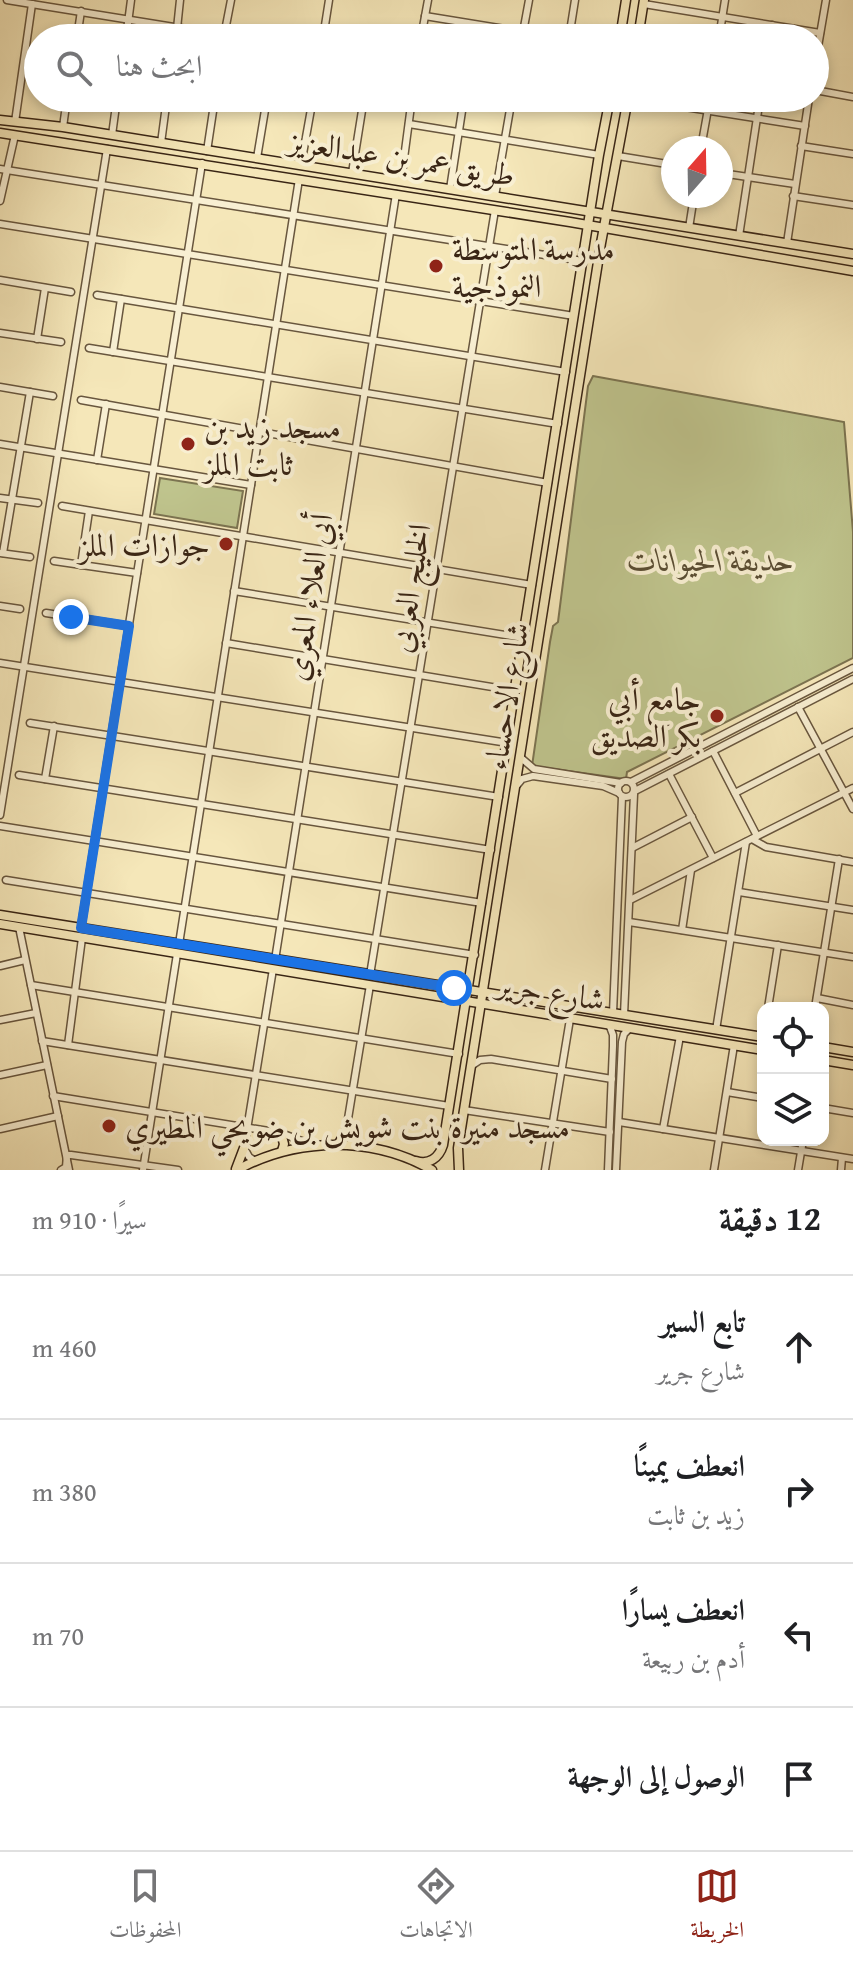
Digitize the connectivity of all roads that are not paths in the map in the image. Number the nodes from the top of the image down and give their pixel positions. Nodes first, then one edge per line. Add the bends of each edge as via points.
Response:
1 (7, 0) edge
2 (131, 0) edge
3 (180, 0) edge
4 (231, 0) edge
5 (327, 0) edge
6 (428, 0) edge
7 (529, 0) edge
8 (575, 0) edge
9 (626, 0) edge
10 (681, 0) edge
11 (725, 0) edge
12 (826, 0) edge
13 (32, 2) edge
14 (644, 2) edge
15 (680, 10) junction
16 (81, 11) junction
17 (425, 16) junction
18 (723, 17) junction
19 (129, 19) junction
20 (29, 24) edge
21 (79, 24) edge
22 (128, 24) edge
23 (156, 24) edge
24 (178, 24) edge
25 (226, 24) edge
26 (324, 24) edge
27 (424, 24) edge
28 (466, 24) edge
29 (525, 24) edge
30 (571, 24) edge
31 (622, 24) edge
32 (640, 24) edge
33 (722, 24) edge
34 (766, 24) edge
35 (822, 24) edge
36 (24, 58) edge
37 (829, 93) edge
38 (853, 97) edge
39 (65, 112) edge
40 (115, 112) edge
41 (165, 112) edge
42 (213, 112) edge
43 (265, 112) edge
44 (310, 112) edge
45 (362, 112) edge
46 (410, 112) edge
47 (461, 112) edge
48 (509, 112) edge
49 (607, 112) edge
50 (626, 112) edge
51 (708, 112) edge
52 (714, 112) edge
53 (757, 112) edge
54 (807, 112) edge
55 (756, 119) junction
56 (0, 120) edge
57 (15, 122) junction
58 (409, 124) junction
59 (805, 126) junction
60 (63, 127) junction
61 (458, 131) junction
62 (0, 133) edge
63 (15, 135) junction
64 (112, 135) junction
65 (703, 136) edge
66 (504, 139) junction
67 (161, 143) junction
68 (801, 146) junction
69 (107, 149) junction
70 (207, 151) junction
71 (853, 154) edge
72 (599, 155) junction
73 (618, 156) junction
74 (257, 158) junction
75 (202, 163) junction
76 (661, 163) edge
77 (301, 165) junction
78 (2, 170) edge
79 (352, 173) junction
80 (733, 175) edge
81 (747, 177) junction
82 (299, 179) junction
83 (401, 181) junction
84 (795, 184) junction
85 (102, 185) junction
86 (450, 189) junction
87 (396, 194) junction
88 (495, 196) junction
89 (793, 196) junction
90 (593, 199) junction
91 (196, 200) junction
92 (0, 201) edge
93 (609, 203) junction
94 (853, 205) edge
95 (692, 208) edge
96 (576, 209) junction
97 (495, 210) junction
98 (592, 211) junction
99 (606, 213) junction
100 (293, 215) junction
101 (622, 217) junction
102 (570, 222) junction
103 (0, 224) edge
104 (589, 225) junction
105 (689, 228) junction
106 (604, 229) junction
107 (390, 230) junction
108 (616, 231) junction
109 (739, 236) junction
110 (93, 239) junction
111 (587, 239) junction
112 (787, 243) junction
113 (601, 244) junction
114 (489, 246) junction
115 (188, 254) junction
116 (853, 254) edge
117 (583, 261) junction
118 (285, 270) junction
119 (853, 271) edge
120 (0, 280) edge
121 (382, 285) junction
122 (45, 288) junction
123 (71, 292) dead end
124 (97, 295) dead end
125 (121, 299) junction
126 (480, 301) junction
127 (179, 309) junction
128 (574, 316) junction
129 (276, 325) junction
130 (0, 333) edge
131 (37, 339) junction
132 (373, 340) junction
133 (61, 342) dead end
134 (89, 348) dead end
135 (113, 352) junction
136 (471, 356) junction
137 (171, 362) junction
138 (566, 372) junction
139 (268, 377) junction
140 (0, 387) edge
141 (30, 392) junction
142 (365, 393) junction
143 (53, 396) dead end
144 (81, 400) dead end
145 (106, 404) junction
146 (463, 409) junction
147 (162, 414) junction
148 (558, 424) junction
149 (259, 432) junction
150 (0, 444) edge
151 (21, 447) junction
152 (356, 449) junction
153 (58, 453) junction
154 (97, 460) junction
155 (453, 467) junction
156 (154, 469) junction
157 (548, 483) junction
158 (251, 485) junction
159 (0, 498) edge
160 (12, 500) junction
161 (38, 503) dead end
162 (62, 506) dead end
163 (89, 511) junction
164 (146, 520) junction
165 (243, 536) junction
166 (1, 553) edge
167 (339, 553) junction
168 (30, 557) dead end
169 (54, 561) dead end
170 (81, 565) junction
171 (436, 569) junction
172 (137, 573) junction
173 (532, 585) junction
174 (234, 591) junction
175 (0, 606) edge
176 (331, 607) junction
177 (20, 609) dead end
178 (46, 613) dead end
179 (428, 622) junction
180 (129, 626) junction
181 (524, 638) junction
182 (226, 643) junction
183 (323, 659) junction
184 (0, 663) edge
185 (24, 666) junction
186 (853, 668) edge
187 (419, 675) junction
188 (853, 679) edge
189 (120, 682) junction
190 (516, 691) junction
191 (217, 697) junction
192 (798, 707) junction
193 (314, 712) junction
194 (30, 723) dead end
195 (54, 726) junction
196 (410, 727) junction
197 (853, 732) edge
198 (112, 736) junction
199 (508, 743) junction
200 (819, 750) junction
201 (209, 751) junction
202 (713, 751) junction
203 (520, 757) junction
204 (305, 767) junction
205 (534, 772) junction
206 (669, 774) junction
207 (19, 775) dead end
208 (45, 779) junction
209 (402, 782) junction
210 (631, 782) junction
211 (621, 783) junction
212 (103, 788) junction
213 (515, 788) junction
214 (853, 788) edge
215 (634, 792) junction
216 (735, 793) junction
217 (842, 793) junction
218 (620, 795) junction
219 (499, 797) junction
220 (201, 804) junction
221 (853, 809) edge
222 (0, 815) edge
223 (692, 817) junction
224 (297, 819) junction
225 (0, 826) edge
226 (393, 834) junction
227 (752, 839) junction
228 (95, 841) junction
229 (632, 848) junction
230 (491, 850) junction
231 (192, 857) junction
232 (713, 858) junction
233 (839, 859) junction
234 (853, 862) edge
235 (691, 870) junction
236 (289, 872) junction
237 (6, 880) dead end
238 (384, 887) junction
239 (739, 892) junction
240 (87, 893) junction
241 (630, 900) junction
242 (483, 903) junction
243 (831, 907) junction
244 (184, 908) junction
245 (853, 910) edge
246 (0, 915) edge
247 (629, 920) junction
248 (617, 921) junction
249 (0, 924) edge
250 (281, 924) junction
251 (19, 927) junction
252 (81, 928) junction
253 (682, 930) junction
254 (617, 932) junction
255 (628, 933) junction
256 (82, 938) junction
257 (732, 938) junction
258 (376, 939) junction
259 (179, 944) junction
260 (778, 945) junction
261 (824, 953) junction
262 (177, 954) junction
263 (475, 955) junction
264 (853, 957) edge
265 (25, 960) junction
266 (274, 964) junction
267 (0, 966) edge
268 (472, 973) junction
269 (370, 975) junction
270 (486, 975) junction
271 (31, 985) junction
272 (370, 985) junction
273 (456, 988) junction
274 (469, 990) junction
275 (483, 992) junction
276 (77, 993) junction
277 (496, 994) junction
278 (817, 998) junction
279 (453, 999) junction
280 (467, 1002) junction
281 (769, 1002) edge
282 (816, 1002) edge
283 (482, 1004) junction
284 (853, 1005) edge
285 (494, 1006) junction
286 (168, 1007) junction
287 (36, 1013) junction
288 (613, 1013) junction
289 (624, 1015) junction
290 (465, 1018) junction
291 (570, 1019) junction
292 (0, 1020) edge
293 (479, 1021) junction
294 (264, 1023) junction
295 (609, 1024) junction
296 (631, 1028) junction
297 (716, 1030) junction
298 (680, 1036) junction
299 (757, 1036) edge
300 (361, 1039) junction
301 (42, 1041) junction
302 (613, 1041) junction
303 (622, 1042) junction
304 (68, 1045) junction
305 (734, 1045) junction
306 (829, 1048) edge
307 (757, 1049) edge
308 (853, 1052) edge
309 (617, 1053) junction
310 (459, 1054) junction
311 (160, 1060) junction
312 (829, 1061) edge
313 (47, 1065) junction
314 (853, 1065) edge
315 (471, 1066) junction
316 (561, 1071) junction
317 (0, 1075) edge
318 (256, 1075) junction
319 (612, 1079) junction
320 (353, 1091) junction
321 (727, 1092) junction
322 (53, 1096) junction
323 (757, 1097) edge
324 (449, 1106) junction
325 (829, 1109) edge
326 (464, 1110) junction
327 (152, 1112) junction
328 (853, 1113) edge
329 (58, 1116) junction
330 (619, 1122) junction
331 (553, 1123) junction
332 (247, 1127) junction
333 (0, 1129) edge
334 (663, 1129) junction
335 (346, 1131) junction
336 (610, 1132) junction
337 (281, 1133) junction
338 (719, 1138) junction
339 (338, 1145) junction
340 (313, 1146) junction
341 (354, 1146) junction
342 (802, 1146) edge
343 (244, 1148) junction
344 (282, 1151) junction
345 (801, 1151) junction
346 (842, 1158) junction
347 (853, 1159) edge
348 (67, 1161) junction
349 (255, 1161) junction
350 (416, 1161) junction
351 (144, 1167) edge
352 (61, 1170) edge
353 (69, 1170) edge
354 (178, 1170) edge
355 (236, 1170) edge
356 (432, 1170) edge
357 (459, 1170) edge
358 (545, 1170) edge
359 (608, 1170) edge
360 (616, 1170) edge
361 (714, 1170) edge
362 (798, 1170) edge
363 (841, 1170) edge

1 - 13 street
2 - 19 street
3 - 24 street
4 - 25 street
5 - 26 street
6 - 17 street
7 - 29 street
8 - 30 street
9 - 31 main road
10 - 15 street
11 - 18 street
12 - 35 street
13 - 16 street
13 - 20 street
14 - 15 street
14 - 32 main road
15 - 18 street
16 - 19 street
16 - 21 street
17 - 27 street
17 - 28 street
18 - 33 street
18 - 34 street
19 - 22 street
19 - 23 street
36 - 57 street
37 - 38 street
39 - 60 street
40 - 64 street
41 - 67 street
42 - 70 street
43 - 74 street
44 - 77 street
45 - 79 street
46 - 58 street
47 - 61 street
48 - 66 street
49 - 72 main road, شارع الاحساء
50 - 73 main road, شارع الاحساء
51 - 65 street
52 - 55 street
53 - 55 street
54 - 59 street
55 - 59 street
55 - 81 street
56 - 57 main road, طريق عمر بن عبدالعزيز
57 - 60 main road, طريق عمر بن عبدالعزيز
58 - 61 street
58 - 83 street
59 - 68 street
60 - 64 main road, طريق عمر بن عبدالعزيز
61 - 66 street
61 - 86 street
62 - 63 main road, طريق عمر بن عبدالعزيز
63 - 69 main road, طريق عمر بن عبدالعزيز
63 - 78 street
64 - 67 main road, طريق عمر بن عبدالعزيز
66 - 72 street
66 - 88 street
67 - 70 main road, طريق عمر بن عبدالعزيز
68 - 71 street
68 - 84 street
69 - 75 main road, طريق عمر بن عبدالعزيز
69 - 85 street
70 - 74 main road, طريق عمر بن عبدالعزيز
72 - 90 main road, شارع الاحساء
73 - 76 street
73 - 93 main road, شارع الاحساء
74 - 77 main road, طريق عمر بن عبدالعزيز
75 - 82 main road, طريق عمر بن عبدالعزيز
75 - 91 street
77 - 79 main road, طريق عمر بن عبدالعزيز
78 - 85 street
78 - 92 street
79 - 83 main road, طريق عمر بن عبدالعزيز
80 - 81 street
81 - 84 street
81 - 109 street
82 - 87 main road, طريق عمر بن عبدالعزيز
82 - 100 street
83 - 86 main road, طريق عمر بن عبدالعزيز
84 - 89 street
85 - 91 street
85 - 110 street
86 - 88 main road, طريق عمر بن عبدالعزيز
87 - 97 main road, طريق عمر بن عبدالعزيز
87 - 107 street, أبي العلاء المعري
88 - 96 main road, طريق عمر بن عبدالعزيز
89 - 94 street
89 - 112 street
90 - 93 main road via 600,209
90 - 98 main road, شارع الاحساء
91 - 100 street
91 - 115 street
93 - 99 main road, شارع الاحساء
95 - 105 street
96 - 98 main road, طريق عمر بن عبدالعزيز
96 - 102 main road via 583,218
97 - 102 main road, طريق عمر بن عبدالعزيز
97 - 114 street, الخليج العربي
98 - 99 main road, طريق عمر بن عبدالعزيز
98 - 104 main road, شارع الاحساء
99 - 101 main road, طريق عمر بن عبدالعزيز
99 - 106 main road, شارع الاحساء
100 - 107 street
100 - 118 street
101 - 105 main road, طريق عمر بن عبدالعزيز
101 - 108 main road via 610,220
102 - 104 main road, طريق عمر بن عبدالعزيز
103 - 110 street
104 - 106 main road, طريق عمر بن عبدالعزيز
104 - 111 main road, شارع الاحساء
105 - 109 main road, طريق عمر بن عبدالعزيز
106 - 108 main road, طريق عمر بن عبدالعزيز
106 - 113 main road, شارع الاحساء
107 - 114 street
107 - 121 street, أبي العلاء المعري
108 - 119 main road, طريق عمر بن عبدالعزيز
109 - 112 main road, طريق عمر بن عبدالعزيز
110 - 115 street
110 - 153 street
111 - 113 main road via 598,235
111 - 117 main road, شارع الاحساء
112 - 116 main road, طريق عمر بن عبدالعزيز
113 - 203 main road, شارع الاحساء
114 - 117 street
114 - 126 street, الخليج العربي
115 - 118 street
115 - 127 street
117 - 128 main road, شارع الاحساء
118 - 121 street
118 - 129 street
120 - 122 street
121 - 126 street
121 - 132 street, أبي العلاء المعري
122 - 123 street
122 - 131 street
124 - 125 street
125 - 127 street
125 - 135 street
126 - 128 street
126 - 136 street, الخليج العربي
127 - 129 street
127 - 137 street
128 - 138 main road, شارع الاحساء
129 - 132 street
129 - 139 street
130 - 131 street
131 - 133 street
132 - 136 street
132 - 142 street, أبي العلاء المعري
134 - 135 street
135 - 137 street
136 - 138 street
136 - 146 street, الخليج العربي
137 - 139 street
137 - 147 street
138 - 148 main road, شارع الاحساء
139 - 142 street
139 - 149 street
140 - 141 street
141 - 143 street
141 - 151 street
142 - 146 street
142 - 152 street, أبي العلاء المعري
144 - 145 street
145 - 147 street
145 - 154 street
146 - 148 street
146 - 155 street, الخليج العربي
147 - 149 street
147 - 156 street
148 - 157 main road, شارع الاحساء
149 - 152 street
149 - 158 street
150 - 151 street
151 - 153 street
151 - 160 street
152 - 155 street
152 - 167 street, أبي العلاء المعري
153 - 154 street
153 - 185 street
154 - 156 street
155 - 157 street
155 - 171 street, الخليج العربي
156 - 158 street
156 - 164 street
157 - 173 main road, شارع الاحساء
158 - 165 street
159 - 160 street
160 - 161 street
160 - 166 street
162 - 163 street
163 - 164 street
163 - 170 street
164 - 165 street
164 - 172 street
165 - 167 street
165 - 174 street
166 - 168 street
167 - 171 street
167 - 176 street, أبي العلاء المعري
169 - 170 street
170 - 172 street
171 - 173 street
171 - 179 street, الخليج العربي
172 - 180 street
173 - 181 main road, شارع الاحساء
174 - 176 street
174 - 182 street
175 - 177 street
176 - 179 street
176 - 183 street, أبي العلاء المعري
178 - 180 street
179 - 181 street
179 - 187 street, الخليج العربي
180 - 189 street
181 - 190 main road, شارع الاحساء
182 - 183 street
182 - 191 street
183 - 187 street
183 - 193 street, أبي العلاء المعري
184 - 185 street
185 - 189 street
185 - 222 street
186 - 210 street
187 - 190 street
187 - 196 street, الخليج العربي
188 - 192 street
189 - 191 street
189 - 198 street
190 - 199 main road, شارع الاحساء
191 - 193 street
191 - 201 street
192 - 200 street
192 - 202 street
193 - 196 street
193 - 204 street, أبي العلاء المعري
194 - 195 street
195 - 198 street
195 - 208 street
196 - 199 street
196 - 209 street, الخليج العربي
197 - 200 street
198 - 201 street
198 - 212 street
199 - 219 main road, شارع الاحساء
200 - 216 street
200 - 217 street
201 - 204 street
201 - 220 street
202 - 206 street
202 - 216 street
203 - 205 street
203 - 213 main road, شارع الاحساء
204 - 209 street
204 - 224 street, أبي العلاء المعري
205 - 211 street
205 - 213 street
205 - 218 street via 603,786
206 - 215 street
206 - 223 street
207 - 208 street
208 - 212 street
209 - 219 street
209 - 226 street, الخليج العربي
210 - 211 street
210 - 215 street
211 - 218 street
212 - 220 street
212 - 228 street
213 - 270 main road, شارع الاحساء
214 - 217 street
215 - 218 street via 630,797
215 - 229 street
216 - 227 street
217 - 221 street
217 - 227 street
218 - 248 street
219 - 230 main road, شارع الاحساء
220 - 224 street
220 - 231 street
223 - 229 street
223 - 232 street
224 - 226 street
224 - 236 street, أبي العلاء المعري
225 - 228 street
226 - 230 street
226 - 238 street, الخليج العربي
227 - 232 street
227 - 233 street via 766,847
227 - 239 street
228 - 231 street
228 - 240 street
229 - 241 street
230 - 242 main road, شارع الاحساء
231 - 236 street
231 - 244 street
232 - 235 street
233 - 234 street
233 - 243 street
235 - 241 street
235 - 253 street
236 - 238 street
236 - 250 street, أبي العلاء المعري
237 - 240 street
238 - 242 street
238 - 258 street, الخليج العربي
239 - 243 street
239 - 257 street
240 - 244 street
240 - 252 street
241 - 247 street
242 - 263 main road, شارع الاحساء
243 - 245 street
243 - 261 street
244 - 250 street
244 - 259 street
246 - 252 main road, شارع جرير
247 - 248 street via 624,925
247 - 253 street
247 - 255 street
248 - 254 street
249 - 251 main road, شارع جرير
250 - 258 street
250 - 266 street, أبي العلاء المعري
251 - 256 main road, شارع جرير
251 - 265 street
252 - 259 main road, شارع جرير
253 - 257 street
254 - 255 street via 622,927
254 - 288 street
255 - 289 street
256 - 262 main road, شارع جرير
256 - 276 street
257 - 260 street
257 - 297 street
258 - 263 street
258 - 269 street, الخليج العربي
259 - 266 main road, شارع جرير
260 - 261 street
260 - 281 street
261 - 264 street
261 - 278 street
262 - 266 main road, شارع جرير
262 - 286 street
263 - 268 main road, شارع الاحساء
265 - 267 street
265 - 271 street
266 - 269 main road, شارع جرير
266 - 272 main road, شارع جرير
266 - 294 street, أبي العلاء المعري
268 - 270 main road via 478,982
268 - 274 main road, شارع الاحساء
269 - 273 main road, شارع جرير
270 - 275 main road, شارع الاحساء
271 - 276 street
271 - 287 street
272 - 279 main road, شارع جرير
272 - 300 street
273 - 274 main road, شارع جرير
273 - 279 main road via 463,995
274 - 275 main road, شارع جرير
274 - 280 main road, شارع الاحساء
275 - 277 main road, شارع جرير
275 - 283 main road, شارع الاحساء
276 - 286 street
276 - 304 street
277 - 285 main road via 486,1000
277 - 288 main road, شارع جرير
278 - 282 street
278 - 284 street
279 - 280 main road, شارع جرير
280 - 283 main road, شارع جرير
280 - 290 main road, شارع الاحساء
283 - 285 main road, شارع جرير
283 - 293 main road, شارع الاحساء
285 - 291 main road, شارع جرير
286 - 294 street
286 - 311 street
287 - 292 street
287 - 301 street
288 - 289 main road, شارع جرير
289 - 297 main road, شارع جرير
290 - 293 main road via 472,1009
290 - 310 main road, شارع الاحساء
291 - 295 main road, شارع جرير
291 - 316 street
293 - 315 main road, شارع الاحساء
294 - 300 street
294 - 318 street, أبي العلاء المعري
295 - 296 main road, شارع جرير
295 - 302 street
296 - 298 main road, شارع جرير
296 - 303 street
297 - 299 main road, شارع جرير
298 - 305 main road, شارع جرير
298 - 334 street
300 - 310 street
300 - 320 street
301 - 304 street
301 - 313 street
302 - 303 street via 618,1046
302 - 309 street
303 - 309 street
304 - 311 street
305 - 307 main road, شارع جرير
305 - 321 street
306 - 308 main road
309 - 319 street
309 - 330 street
310 - 324 main road, شارع الاحساء
311 - 318 street
311 - 327 street
312 - 314 main road
313 - 317 street
313 - 322 street
315 - 316 street via 491,1059
315 - 326 main road, شارع الاحساء
316 - 319 street
316 - 331 street
318 - 320 street
318 - 332 street, أبي العلاء المعري
319 - 336 street
320 - 324 street
320 - 335 street
321 - 323 street
321 - 338 street
322 - 327 street
322 - 329 street
324 - 350 main road, شارع الاحساء via 442,1150 426,1162
325 - 328 street
326 - 331 street
326 - 357 main road, شارع الاحساء
327 - 332 street
327 - 351 street
329 - 333 street
329 - 348 street
330 - 334 street
330 - 360 street
331 - 336 street
331 - 358 street
332 - 337 street
332 - 343 street, أبي العلاء المعري
334 - 338 street
335 - 339 main road
335 - 341 street
336 - 359 street
337 - 340 street
337 - 344 main road
338 - 345 street
338 - 361 street
339 - 340 main road
339 - 341 main road
340 - 344 main road
341 - 350 main road
342 - 345 street
343 - 349 street
343 - 355 main road
344 - 349 main road
345 - 346 street
345 - 362 street
346 - 347 street
346 - 363 street
348 - 351 street via 67,1155 79,1155
348 - 352 street
348 - 353 street
349 - 355 main road
350 - 356 main road
351 - 354 street

